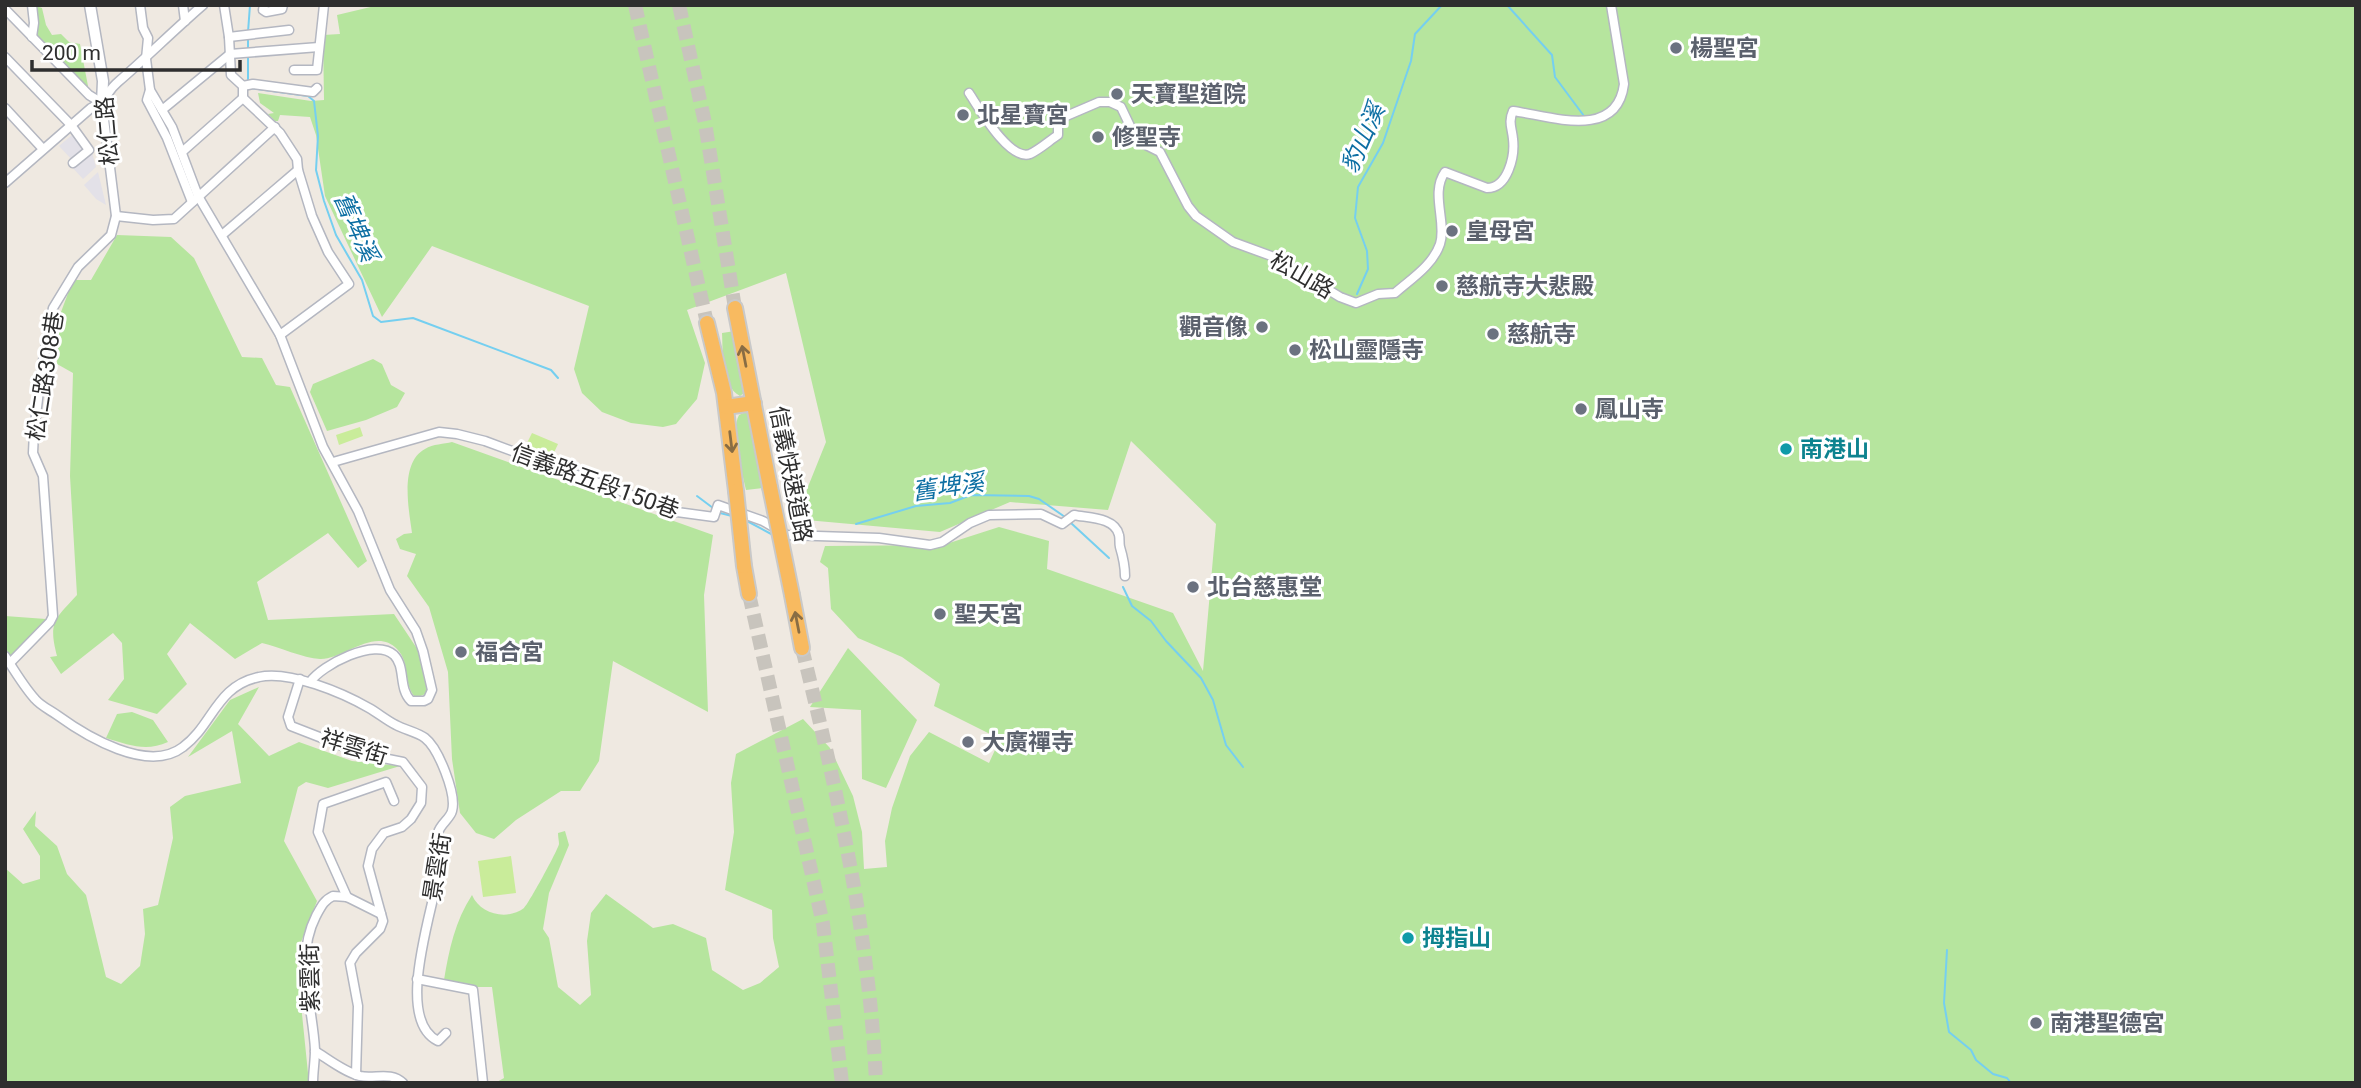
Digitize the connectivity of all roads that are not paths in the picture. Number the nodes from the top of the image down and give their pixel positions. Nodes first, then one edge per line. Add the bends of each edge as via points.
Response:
1 (32, 5) edge
2 (90, 5) edge
3 (140, 5) edge
4 (183, 5) edge
5 (204, 5) edge
6 (224, 5) edge
7 (264, 5) edge
8 (283, 5) edge
9 (324, 5) edge
10 (1611, 5) edge
11 (5, 9) edge
12 (185, 21) junction
13 (289, 30) dead end
14 (229, 37) junction
15 (35, 40) junction
16 (319, 47) junction
17 (230, 54) junction
18 (5, 57) edge
19 (146, 59) junction
20 (295, 70) dead end
21 (243, 86) junction
22 (317, 88) dead end
23 (150, 90) junction
24 (969, 93) dead end
25 (243, 98) junction
26 (102, 103) junction
27 (5, 108) edge
28 (162, 110) junction
29 (71, 125) junction
30 (275, 127) junction
31 (43, 149) junction
32 (182, 152) junction
33 (73, 163) dead end
34 (298, 170) junction
35 (5, 183) edge
36 (195, 199) junction
37 (116, 216) junction
38 (222, 235) junction
39 (735, 308) tunnel mouth
40 (707, 323) tunnel mouth
41 (280, 335) junction
42 (754, 403) junction
43 (726, 407) junction
44 (333, 462) junction
45 (1125, 576) dead end
46 (749, 594) tunnel mouth
47 (802, 649) tunnel mouth
48 (8, 659) edge
49 (300, 679) junction
50 (310, 682) junction
51 (394, 802) dead end
52 (347, 897) junction
53 (382, 914) junction
54 (417, 979) junction
55 (446, 1033) dead end
56 (315, 1051) junction
57 (356, 1075) junction
58 (313, 1083) edge
59 (403, 1083) edge
60 (484, 1083) edge

1 - 15 street
2 - 26 street, 松仁路 via 103,81
3 - 19 street via 148,38
4 - 12 street
5 - 12 street
6 - 14 street
7 - 8 street via 266,12
9 - 16 street
10 - 24 street, 松山路 via 1624,85 1616,108 1587,122 1513,111 1513,152 1503,181 1487,188 1445,173 1440,193 1441,243 1432,260 1395,293 1356,303 1274,257 1233,242 1196,216 1160,152 1132,138 1121,107 1099,102 1064,117 1058,135 1021,155 1002,139
11 - 15 street
12 - 19 street
13 - 14 street
14 - 17 street
15 - 26 street
16 - 17 street
16 - 20 street via 317,70
17 - 21 street via 231,75
17 - 28 street
18 - 29 street
19 - 23 street
19 - 26 street via 114,85
21 - 22 street via 313,92
21 - 25 street
23 - 28 street
23 - 36 street via 147,100
25 - 30 street
25 - 32 street
26 - 29 street
26 - 37 street, 松仁路
27 - 31 street
28 - 32 street
29 - 31 street
29 - 33 street via 89,150
30 - 34 street via 297,159
30 - 36 street
31 - 35 street
32 - 36 street
34 - 38 street
34 - 41 street via 328,252 349,284
36 - 37 street via 174,219
36 - 38 street
37 - 48 street, 松仁路308巷 via 111,234 78,267 53,308 33,453 43,475 53,616
38 - 41 street
42 -> 39 highway, 信義快速道路
40 - 43 highway
41 - 44 street
42 - 43 highway
47 -> 42 highway, 信義快速道路, bridge
43 -> 46 highway, bridge
44 - 45 street, 信義路五段150巷 via 445,432 485,441 677,512 714,517 718,505 763,521 787,536 879,538 930,545 989,515 1041,513 1064,524 1074,515 1115,526
44 - 50 street via 390,590 416,631 432,690 425,701 411,701 403,689 398,661 382,649 341,660
48 - 49 street, 景雲街 via 36,700 74,727 147,757 183,748 226,693 247,681 269,675
49 - 50 street, 景雲街
49 - 53 street, 祥雲街 via 288,717 291,726 363,754 403,762 422,787 421,803 411,819 384,833 372,849 368,866
50 - 54 street, 景雲街 via 425,738 441,762 452,812 438,832 439,870
51 - 52 street via 386,782 323,804 318,832
52 - 53 street
52 - 56 street, 紫雲街 via 325,900 306,943
53 - 57 street via 380,929 350,963 358,1006
54 - 55 street, 景雲街 via 425,1030 438,1041
54 - 60 street via 473,990
56 - 57 street
56 - 58 street, 紫雲街
57 - 59 street via 390,1075

